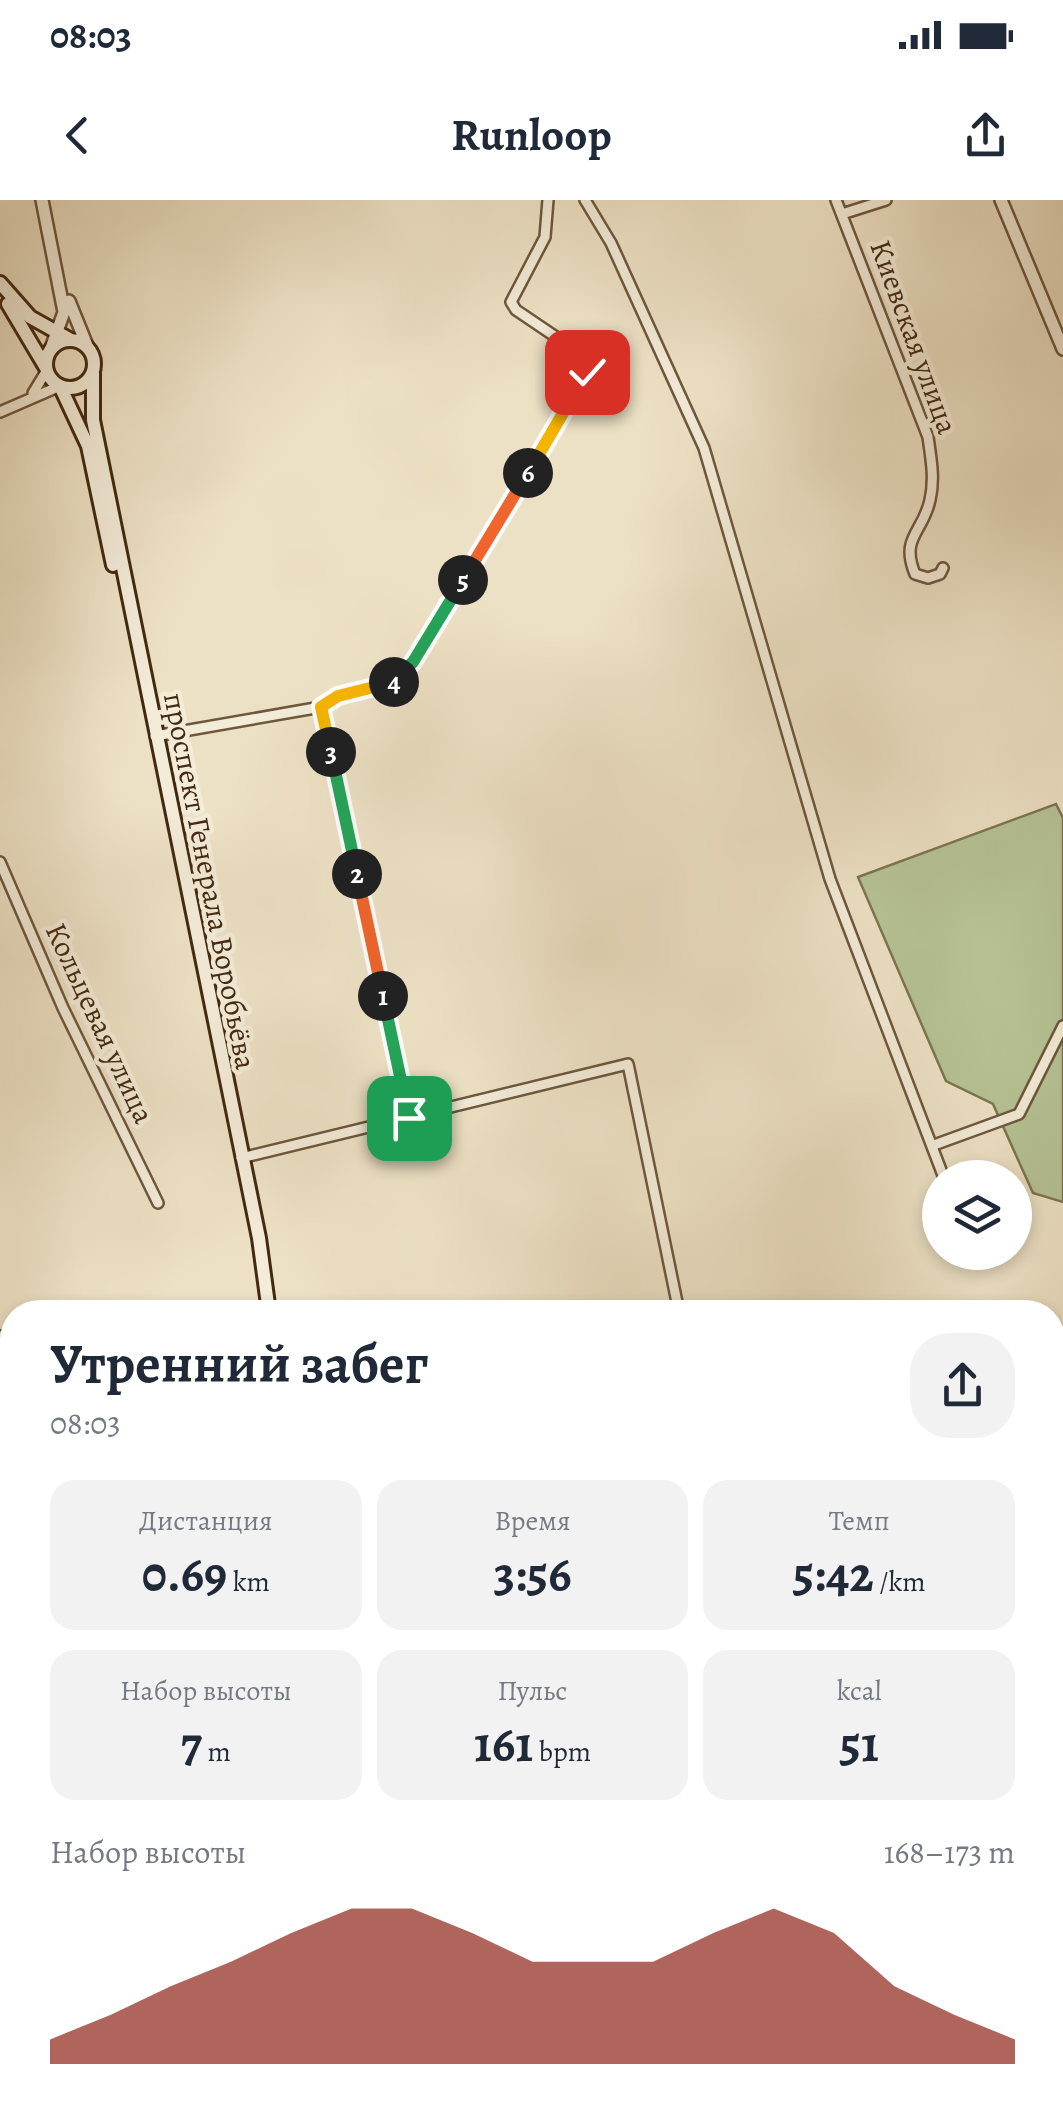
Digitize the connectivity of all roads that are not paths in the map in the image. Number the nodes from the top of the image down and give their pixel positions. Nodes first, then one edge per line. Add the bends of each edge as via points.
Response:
1 (45, 200) edge
2 (548, 200) edge
3 (585, 200) edge
4 (836, 200) edge
5 (886, 200) edge
6 (1002, 200) edge
7 (842, 214) junction
8 (0, 283) edge
9 (0, 295) edge
10 (67, 309) junction
11 (40, 325) junction
12 (64, 337) junction
13 (88, 348) junction
14 (1063, 348) edge
15 (47, 370) junction
16 (93, 372) junction
17 (60, 386) junction
18 (32, 395) junction
19 (0, 412) edge
20 (97, 460) junction
21 (943, 568) dead end
22 (321, 707) junction
23 (154, 736) junction
24 (0, 862) edge
25 (1063, 1026) edge
26 (409, 1118) junction
27 (934, 1145) junction
28 (242, 1158) junction
29 (939, 1160) edge
30 (158, 1203) dead end
31 (263, 1300) edge
32 (263, 1300) edge
33 (677, 1300) edge

1 - 10 street
2 - 22 street via 545,237 511,302 587,358 584,378 400,680
3 - 27 street via 704,448 830,879
4 - 7 street, Киевская улица
5 - 7 street
6 - 14 street
7 - 21 street, Киевская улица via 928,437 934,477 909,558 915,574 928,578
8 - 11 main road
9 - 15 main road
10 - 11 street via 56,324
10 - 12 street
10 - 13 street
11 - 12 main road
12 - 13 main road
12 - 15 main road via 50,351
13 - 16 main road
15 - 17 main road
15 - 18 street
16 - 17 main road via 81,385
16 - 20 main road
17 - 18 street
17 - 20 main road
18 - 19 street
20 - 23 main road, проспект Генерала Воробьёва
20 - 31 main road, проспект Генерала Воробьёва
22 - 23 street
22 - 26 street
23 - 28 main road, проспект Генерала Воробьёва
24 - 30 street, Кольцевая улица via 62,1008
25 - 27 street via 1020,1114
26 - 28 street
26 - 33 street via 628,1064
27 - 29 street
28 - 32 main road, проспект Генерала Воробьёва

